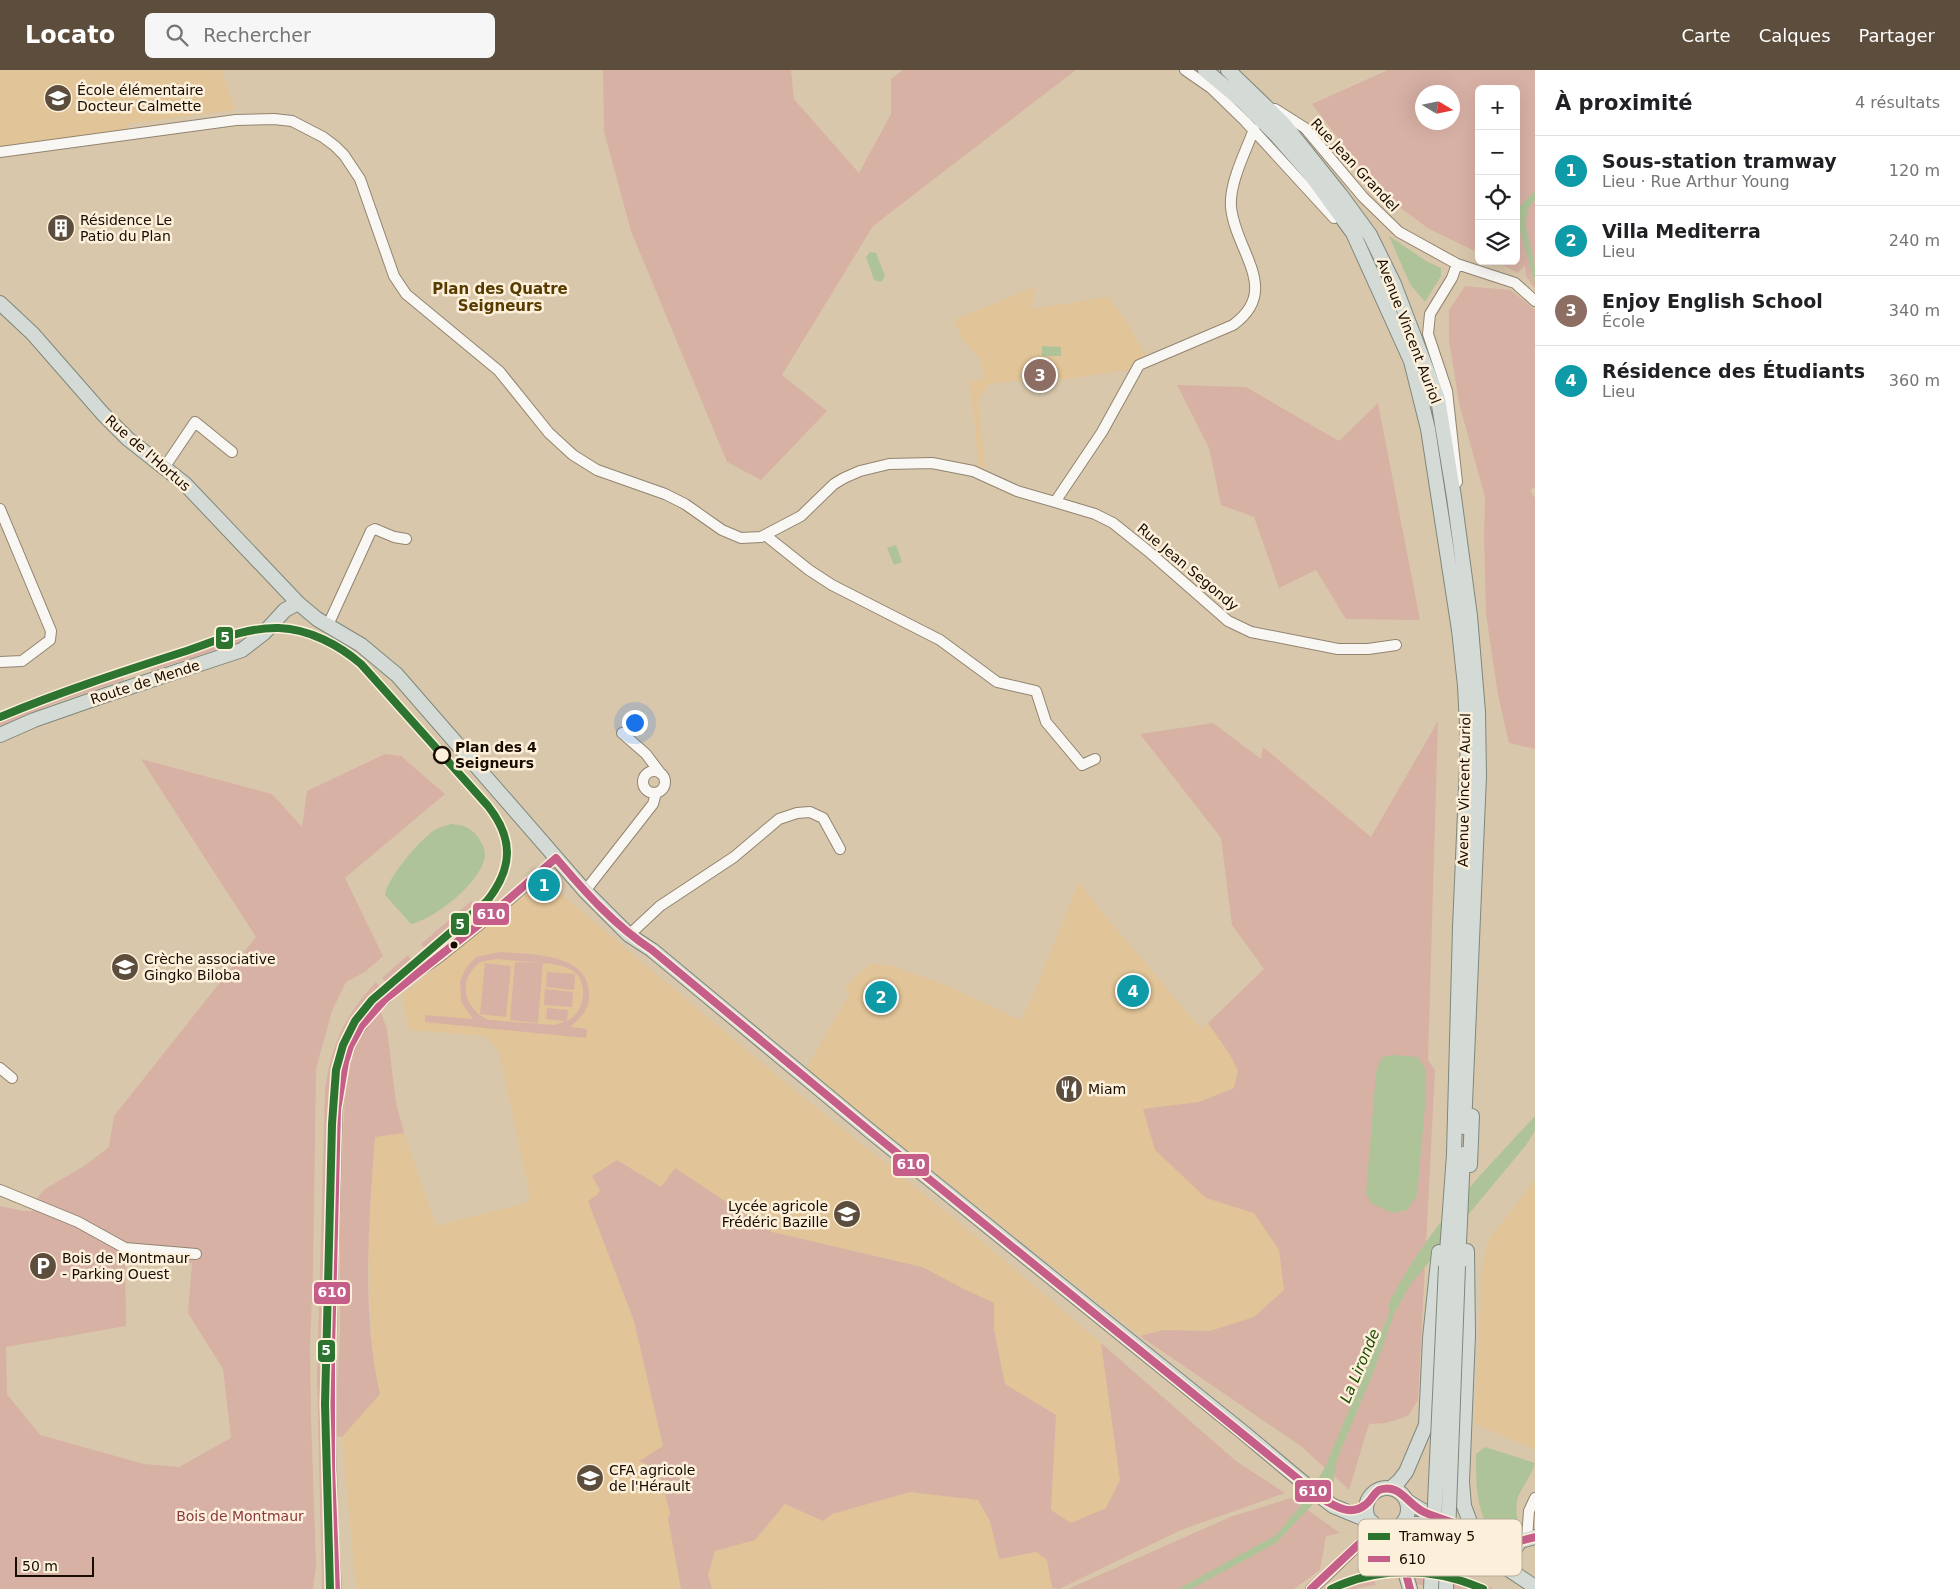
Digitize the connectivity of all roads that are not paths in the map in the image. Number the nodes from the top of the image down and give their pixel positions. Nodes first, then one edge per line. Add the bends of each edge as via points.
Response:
1 (1185, 70) edge
2 (1205, 70) edge
3 (1228, 70) edge
4 (1261, 101) junction
5 (1254, 129) junction
6 (0, 152) edge
7 (1458, 264) junction
8 (1370, 268) junction
9 (1535, 301) edge
10 (0, 303) edge
11 (232, 452) dead end
12 (164, 468) junction
13 (1055, 502) junction
14 (0, 509) edge
15 (765, 535) junction
16 (406, 539) dead end
17 (1462, 556) junction
18 (298, 603) junction
19 (328, 625) junction
20 (1396, 645) dead end
21 (0, 662) edge
22 (622, 733) dead end
23 (0, 735) edge
24 (1095, 759) dead end
25 (661, 774) junction
26 (656, 793) junction
27 (840, 849) dead end
28 (556, 858) junction
29 (1475, 881) junction
30 (585, 891) junction
31 (629, 934) junction
32 (0, 1068) edge
33 (12, 1078) dead end
34 (0, 1190) edge
35 (1464, 1223) junction
36 (1443, 1248) junction
37 (196, 1254) dead end
38 (1452, 1266) junction
39 (1391, 1488) junction
40 (1407, 1501) junction
41 (1367, 1504) junction
42 (1534, 1504) edge
43 (1345, 1511) junction
44 (1362, 1519) edge
45 (1370, 1519) edge
46 (1405, 1519) edge
47 (1436, 1519) edge
48 (1440, 1519) edge
49 (1447, 1519) edge
50 (1469, 1519) edge
51 (1531, 1538) edge
52 (1358, 1545) edge
53 (1406, 1576) edge
54 (1432, 1576) edge
55 (1446, 1576) edge
56 (1519, 1576) edge
57 (1532, 1587) edge
58 (336, 1589) edge
59 (1311, 1589) edge
60 (1410, 1589) edge
61 (1431, 1589) edge
62 (1446, 1589) edge

1 - 5 street, Avenue Vincent Auriol via 1211,88
2 - 8 main road, Avenue Vincent Auriol via 1265,123 1310,174 1353,233
3 - 4 main road, Avenue Vincent Auriol
4 - 7 street, Rue Jean Grandel via 1305,128 1363,197 1399,232
4 - 17 main road, Avenue Vincent Auriol via 1284,124 1370,235 1394,284 1438,399
5 - 8 street, Avenue Vincent Auriol via 1327,209
5 - 13 street via 1235,181 1231,206 1256,290 1253,304 1233,325 1139,365 1102,432
6 - 15 street via 236,120 274,118 299,124 335,146 360,179 394,276 406,294 499,371 560,444 598,470 686,504 730,534 748,538
7 - 9 street, Rue Jean Grandel via 1515,283
7 - 17 street, Avenue Vincent Auriol via 1430,314 1428,334 1447,391
8 - 36 main road, Avenue Vincent Auriol via 1411,361 1428,429 1459,630 1467,714 1468,767 1454,1154
10 - 12 main road, Rue de l'Hortus via 32,333 103,414
11 - 12 street via 195,422
12 - 18 main road, Rue de l'Hortus via 185,484
13 - 15 street, Rue Jean Segondy via 1017,491 973,471 932,463 889,464 860,470 844,478 801,516
13 - 20 street, Rue Jean Segondy via 1113,523 1228,621 1251,632 1338,649
14 - 21 street via 51,631 50,640 22,661
15 - 24 street via 832,585 940,640 997,682 1036,691 1046,722 1082,765
16 - 19 street via 374,529 371,531
17 - 29 main road, Avenue Vincent Auriol via 1478,712
18 - 19 main road
18 - 23 main road, Route de Mende via 285,610 264,633 242,650 34,720
19 - 28 main road via 361,645 397,675
22 - 25 street via 646,754
25 - 26 street via 665,780 664,787
25 - 26 street via 650,771 643,779 645,790
26 - 30 street via 653,804
27 - 31 street via 823,818 810,812 779,819 734,857 660,906
28 - 30 main road
28 - 58 street via 442,956 411,976 383,1001 358,1032 344,1064 337,1110 330,1393 331,1513
29 - 35 main road, Avenue Vincent Auriol via 1462,1195
29 - 35 main road via 1476,1014 1469,1180
30 - 31 main road
31 - 43 main road via 1290,1473 1324,1500
32 - 33 street
34 - 37 street via 78,1222 125,1248
35 - 38 main road, Avenue Vincent Auriol
35 - 50 main road via 1468,1335 1462,1482
36 - 38 main road
36 - 39 main road via 1430,1338 1426,1426 1406,1472
38 - 47 main road, bridge
38 - 49 main road, bridge
39 - 40 main road via 1398,1490
39 - 41 main road via 1379,1489
40 - 46 main road
40 - 48 main road
41 - 43 main road
41 - 45 main road
42 - 51 street via 1528,1519
43 - 44 main road
52 - 59 street
53 - 60 main road
54 - 61 main road, bridge
55 - 62 main road, bridge
56 - 57 main road

